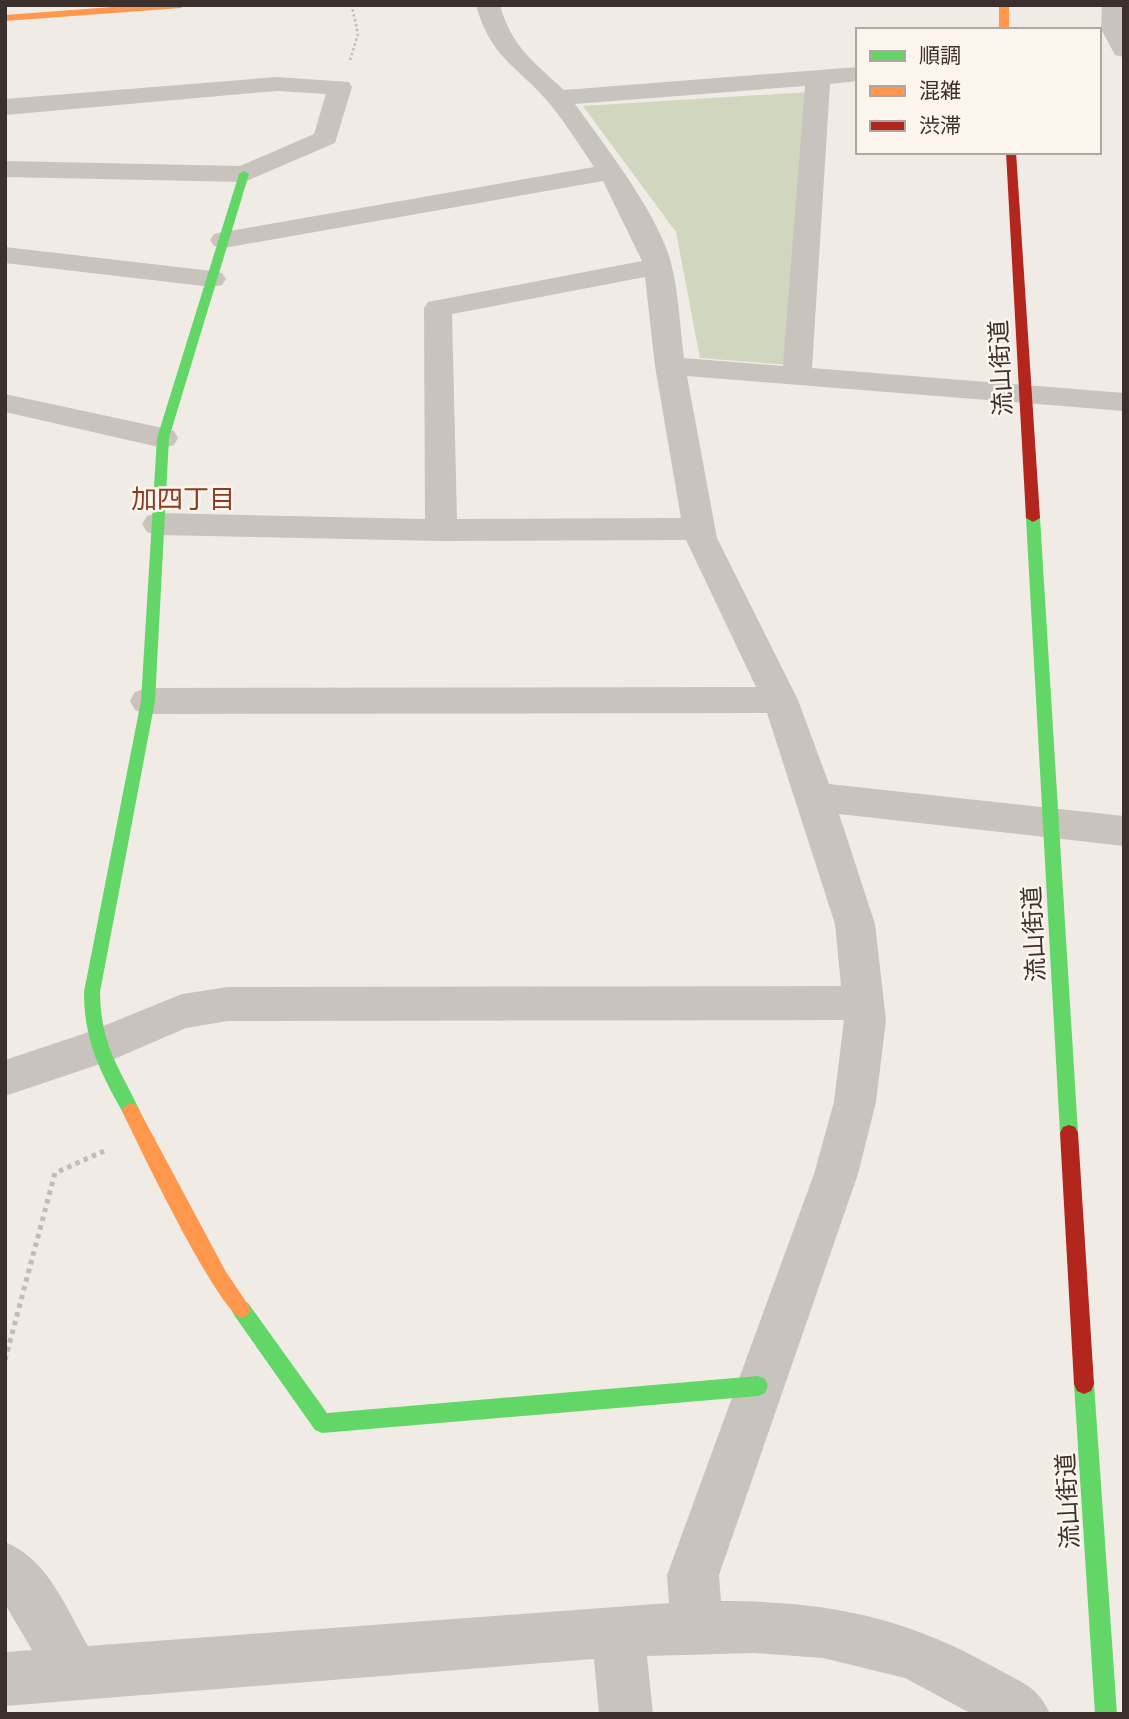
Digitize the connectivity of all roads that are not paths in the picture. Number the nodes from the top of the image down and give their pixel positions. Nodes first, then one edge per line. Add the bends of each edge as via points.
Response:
1 (181, 5) edge
2 (488, 5) edge
3 (1004, 5) edge
4 (1114, 5) edge
5 (5, 18) edge
6 (1004, 28) edge
7 (1124, 50) edge
8 (856, 74) edge
9 (818, 78) junction
10 (558, 99) junction
11 (5, 107) edge
12 (1011, 154) edge
13 (5, 169) edge
14 (611, 172) junction
15 (244, 174) junction
16 (224, 240) junction
17 (5, 255) edge
18 (658, 266) junction
19 (212, 279) junction
20 (670, 366) junction
21 (797, 375) junction
22 (1026, 394) junction
23 (1124, 402) edge
24 (5, 403) edge
25 (163, 438) junction
26 (158, 524) junction
27 (700, 529) junction
28 (441, 530) junction
29 (148, 701) junction
30 (780, 701) junction
31 (814, 796) junction
32 (1051, 824) junction
33 (1124, 831) edge
34 (864, 1003) junction
35 (97, 1048) junction
36 (5, 1079) edge
37 (758, 1386) junction
38 (5, 1567) edge
39 (698, 1627) junction
40 (618, 1631) junction
41 (74, 1673) junction
42 (5, 1679) edge
43 (626, 1714) edge
44 (1023, 1714) edge
45 (1106, 1714) edge

1 - 5 street
2 - 10 street via 508,51
3 - 6 street
4 - 7 street via 1113,29
8 - 9 street
9 - 10 street
9 - 21 street
10 - 14 street
11 - 15 street via 277,84 340,87 326,138
12 - 22 street, 流山街道
13 - 15 street
14 - 16 street
14 - 18 street
15 - 16 street
16 - 19 street
17 - 19 street
18 - 20 street
18 - 28 street via 438,308
19 - 25 street
20 - 21 street
20 - 27 street
21 - 22 street
22 - 23 street
22 - 32 street, 流山街道
24 - 25 street
25 - 26 street
26 - 28 street
26 - 29 street
27 - 28 street
27 - 30 street
29 - 30 street
29 - 35 street via 92,992 91,1021
30 - 31 street
31 - 32 street
31 - 34 street via 855,924
32 - 33 street
32 - 45 street, 流山街道
34 - 35 street via 228,1004 182,1011
34 - 37 street via 855,1102 836,1174
35 - 36 street
35 - 37 street via 219,1278 322,1423
37 - 39 street via 693,1575
38 - 41 street via 26,1588
39 - 40 street
39 - 44 street via 802,1630 890,1646
40 - 41 street
40 - 43 street
41 - 42 street

